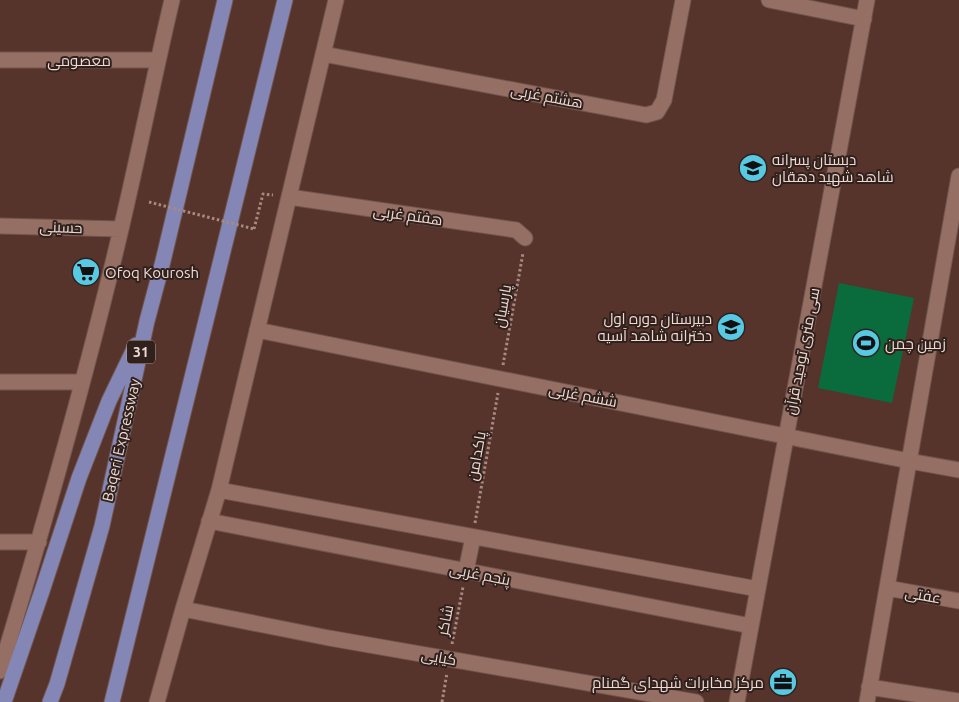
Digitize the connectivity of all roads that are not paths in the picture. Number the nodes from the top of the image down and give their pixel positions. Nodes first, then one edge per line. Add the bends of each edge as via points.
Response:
1 (172, 0) edge
2 (225, 0) edge
3 (285, 0) edge
4 (336, 0) edge
5 (683, 0) edge
6 (769, 0) edge
7 (867, 0) edge
8 (864, 19) junction
9 (323, 54) junction
10 (0, 60) edge
11 (158, 60) junction
12 (959, 176) edge
13 (289, 197) junction
14 (0, 226) edge
15 (121, 229) junction
16 (525, 238) road end
17 (147, 321) junction
18 (257, 330) junction
19 (0, 382) edge
20 (82, 382) junction
21 (786, 436) junction
22 (909, 461) junction
23 (959, 470) edge
24 (219, 490) junction
25 (209, 521) junction
26 (473, 537) junction
27 (0, 542) edge
28 (39, 542) junction
29 (466, 571) junction
30 (887, 588) junction
31 (758, 589) junction
32 (959, 601) edge
33 (183, 609) junction
34 (751, 626) junction
35 (0, 671) edge
36 (868, 695) edge
37 (113, 700) edge
38 (959, 701) edge
39 (4, 702) edge
40 (50, 702) edge
41 (157, 702) edge
42 (696, 702) edge
43 (736, 702) edge

1 - 11 street
2 - 17 highway, Baqeri Expressway / 31
3 - 37 highway
4 - 9 street
5 - 9 street, هشتم غربی via 664,100 656,112 646,114
6 - 8 street
7 - 8 street, سی متری توحید قرآن
8 - 21 street, سی متری توحید قرآن
9 - 13 street
10 - 11 street, معصومی
11 - 15 street
12 - 22 street
13 - 16 street, هفتم غربی via 516,230
13 - 18 street
14 - 15 street, حسینی
15 - 20 street
17 - 39 highway via 79,478
17 - 40 highway, Baqeri Expressway / 31 via 102,526
18 - 21 street, ششم غربی
18 - 24 street
19 - 20 street
20 - 28 street
21 - 22 street, ششم غربی
21 - 31 street, سی متری توحید قرآن
22 - 23 street, ششم غربی
22 - 30 street
24 - 25 street
24 - 26 street
25 - 29 street, پنجم غربی
25 - 33 street
26 - 29 street
26 - 31 street
27 - 28 street
28 - 35 street
29 - 34 street, پنجم غربی
30 - 32 street, عفتی
30 - 36 street
31 - 34 street, سی متری توحید قرآن
33 - 41 street
33 - 42 street, کیایی
34 - 43 street, سی متری توحید قرآن
36 - 38 street

